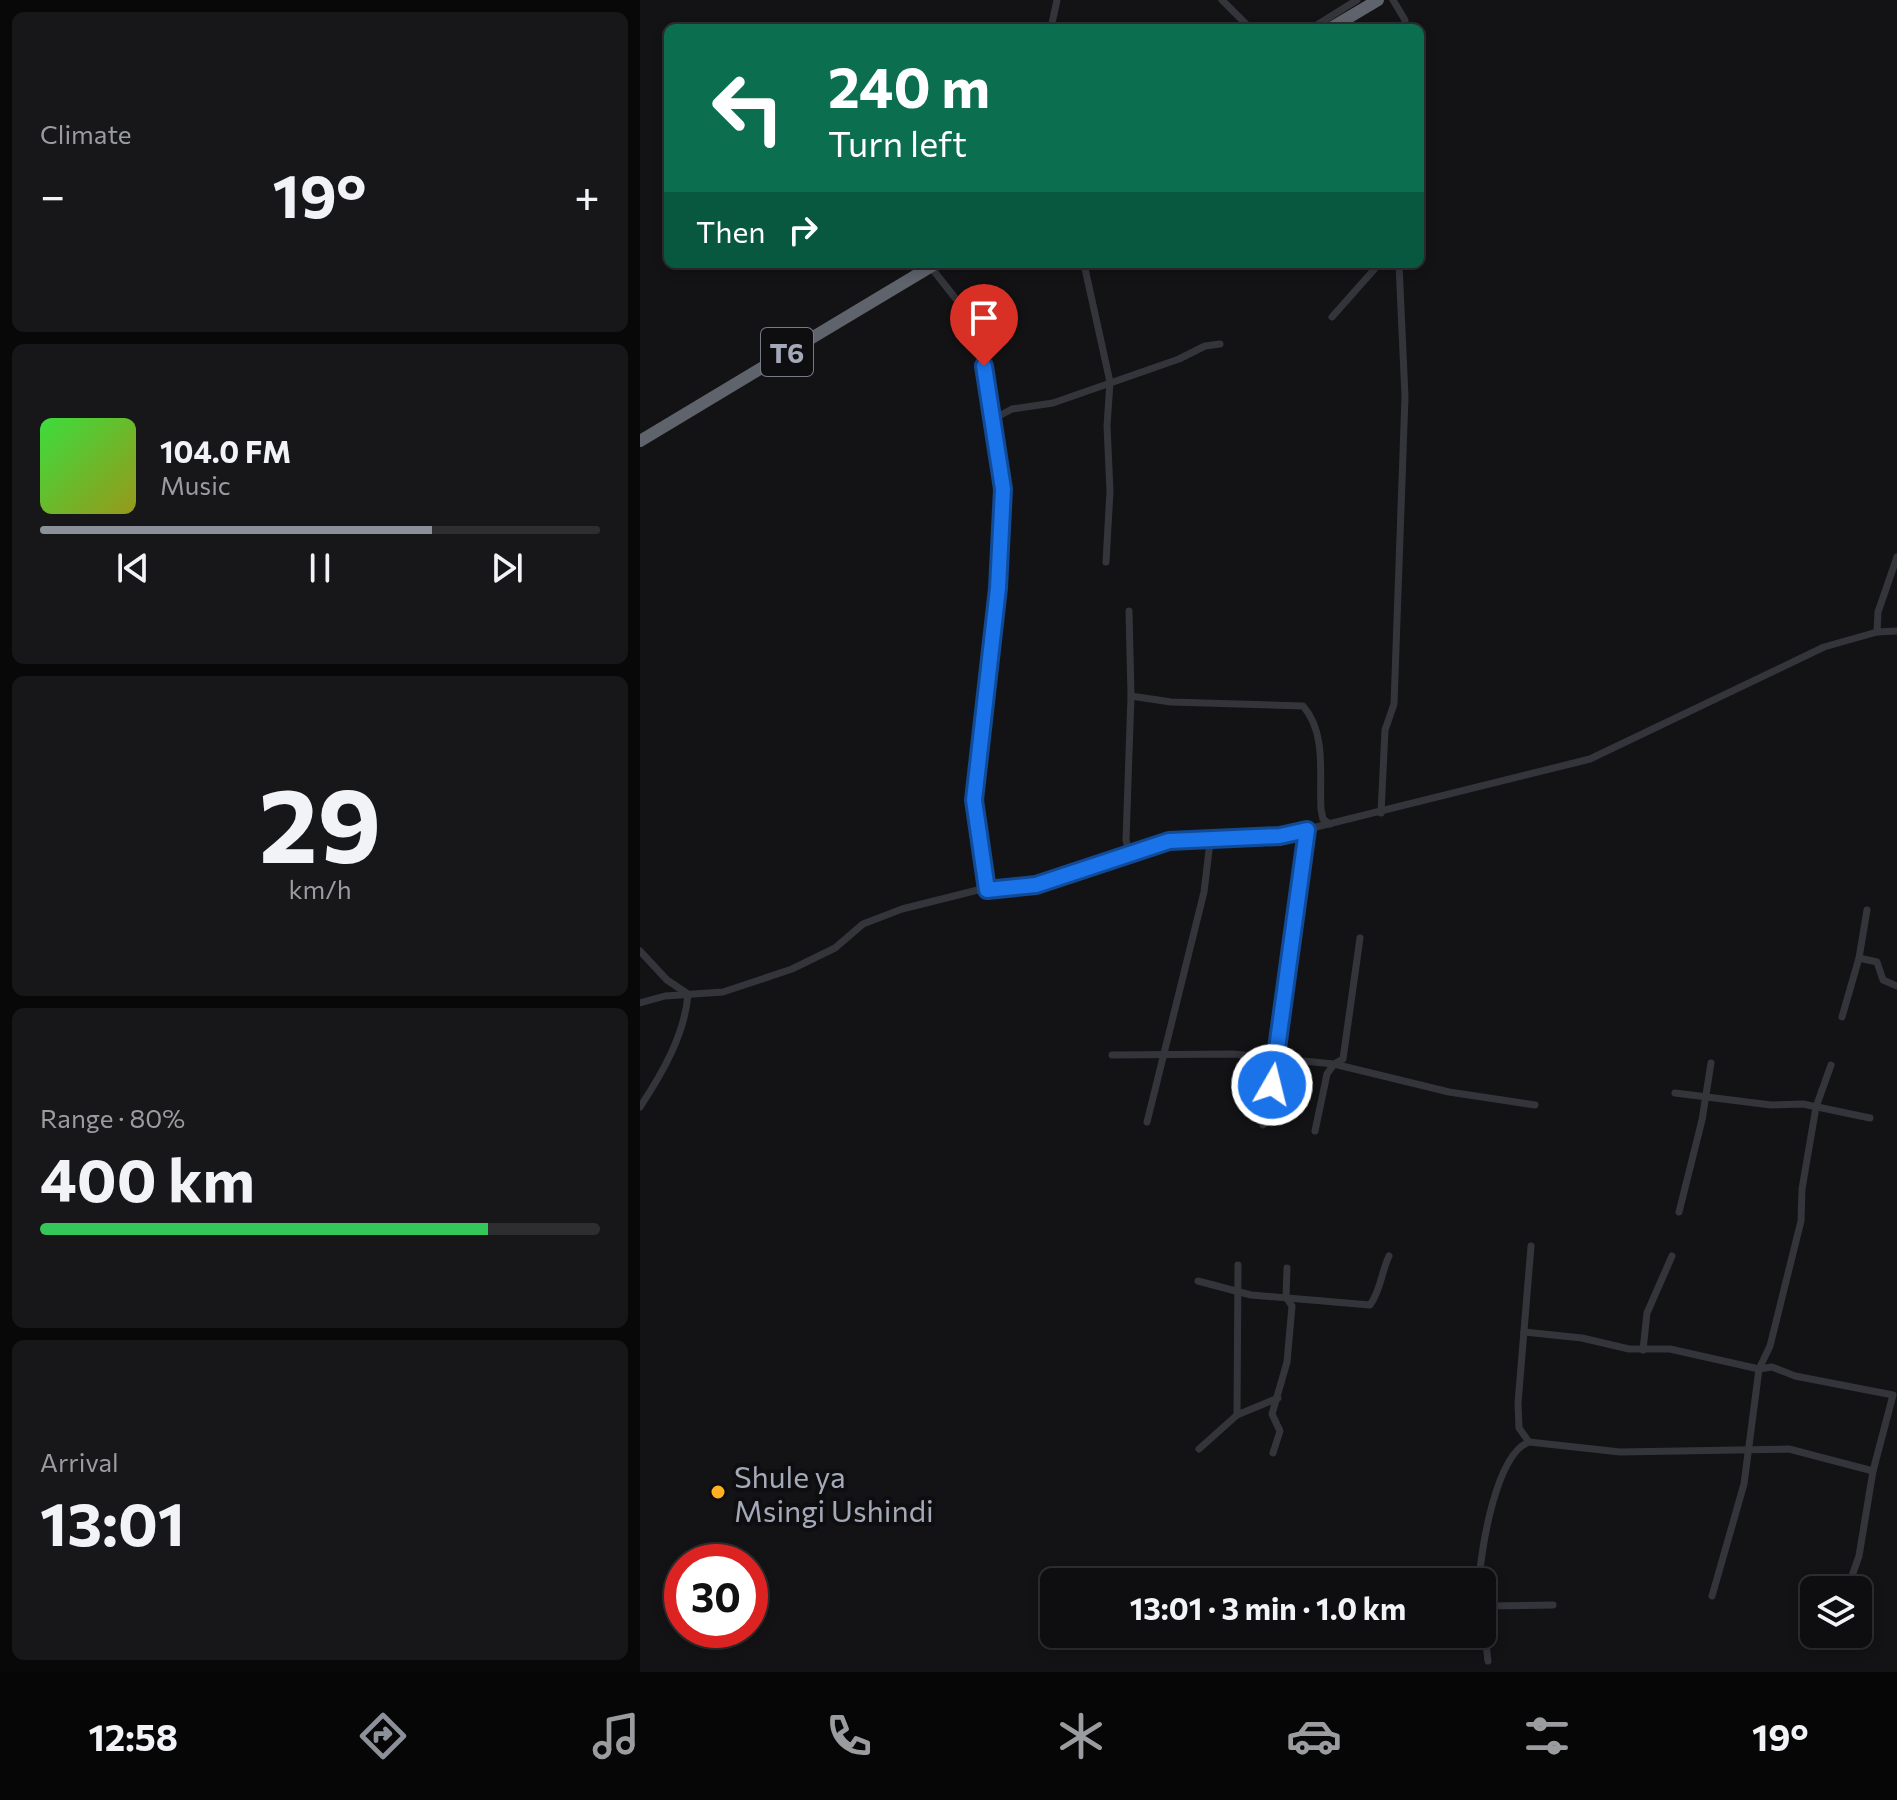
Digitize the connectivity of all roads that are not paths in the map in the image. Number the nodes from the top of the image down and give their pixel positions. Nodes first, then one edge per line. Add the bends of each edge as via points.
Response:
1 (1057, 0) edge
2 (1222, 0) edge
3 (1357, 0) edge
4 (1378, 0) edge
5 (1393, 0) edge
6 (1052, 24) edge
7 (1246, 24) edge
8 (1318, 24) edge
9 (1338, 24) edge
10 (1404, 24) edge
11 (927, 268) edge
12 (934, 268) edge
13 (1085, 268) edge
14 (1375, 268) edge
15 (1399, 268) edge
16 (1332, 317) dead end
17 (1220, 344) dead end
18 (1110, 382) junction
19 (997, 417) dead end
20 (640, 441) edge
21 (1897, 557) edge
22 (1106, 562) dead end
23 (1129, 611) dead end
24 (1897, 631) edge
25 (1877, 632) junction
26 (1131, 696) junction
27 (1381, 813) junction
28 (1330, 824) junction
29 (1307, 830) junction
30 (1210, 842) junction
31 (1129, 853) junction
32 (987, 890) junction
33 (1867, 910) dead end
34 (1360, 938) dead end
35 (640, 951) edge
36 (1859, 958) junction
37 (1897, 986) edge
38 (688, 994) junction
39 (640, 1003) edge
40 (1842, 1017) dead end
41 (1112, 1055) dead end
42 (1163, 1055) junction
43 (1275, 1059) junction
44 (1711, 1063) dead end
45 (1334, 1064) junction
46 (1831, 1065) dead end
47 (1675, 1093) dead end
48 (1705, 1097) junction
49 (1535, 1105) dead end
50 (640, 1107) edge
51 (1816, 1107) junction
52 (1870, 1118) dead end
53 (1147, 1122) dead end
54 (1263, 1125) dead end
55 (1315, 1131) dead end
56 (1679, 1212) dead end
57 (1531, 1246) dead end
58 (1389, 1256) dead end
59 (1672, 1256) dead end
60 (1238, 1265) dead end
61 (1287, 1268) dead end
62 (1198, 1281) dead end
63 (1236, 1293) junction
64 (1286, 1297) junction
65 (1524, 1332) junction
66 (1643, 1350) junction
67 (1759, 1369) junction
68 (1278, 1398) junction
69 (1237, 1415) junction
70 (1529, 1442) junction
71 (1199, 1449) dead end
72 (1750, 1449) junction
73 (1273, 1453) dead end
74 (1873, 1471) junction
75 (1481, 1568) edge
76 (1852, 1576) edge
77 (1712, 1596) dead end
78 (1553, 1605) dead end
79 (1496, 1606) edge
80 (1486, 1648) edge
81 (1488, 1661) dead end

1 - 6 street
2 - 7 street
3 - 8 street
4 - 9 highway
5 - 10 street
11 - 20 highway, T6
12 - 32 street via 974,322 990,388 1003,489 998,588 974,800
13 - 18 street
14 - 16 street
15 - 27 street via 1405,397 1394,704 1385,730
17 - 18 street
18 - 19 street
18 - 22 street
21 - 25 street via 1878,612
23 - 26 street
24 - 25 street
25 - 27 street via 1824,647 1590,759
26 - 28 street via 1303,706 1318,736 1321,809
26 - 31 street
27 - 28 street
28 - 29 street
29 - 30 street
29 - 43 street
30 - 31 street via 1169,841
30 - 42 street via 1204,892
31 - 32 street via 1036,885
32 - 38 street via 902,909 863,924 835,948 792,969 723,992
33 - 36 street
34 - 45 street via 1343,1059
35 - 38 street
36 - 37 street via 1877,962 1883,980
36 - 40 street
38 - 39 street
38 - 50 street via 678,1034
41 - 42 street
42 - 43 street
42 - 53 street
43 - 45 street
43 - 54 street
44 - 48 street
45 - 49 street via 1449,1092
45 - 55 street via 1327,1074
46 - 51 street
47 - 48 street
48 - 51 street
48 - 56 street
51 - 52 street
51 - 67 street via 1801,1221 1770,1346
57 - 65 street
58 - 64 street via 1379,1293 1370,1305
59 - 66 street via 1647,1313
60 - 63 street
61 - 64 street
62 - 63 street
63 - 64 street
63 - 69 street
64 - 68 street via 1292,1306
65 - 66 street
65 - 70 street via 1519,1428
66 - 67 street via 1670,1349
67 - 72 street
67 - 74 street via 1772,1367 1893,1395
68 - 69 street
68 - 73 street via 1272,1414 1280,1431
69 - 71 street
70 - 72 street via 1620,1452
70 - 75 street via 1518,1445 1505,1468
72 - 74 street via 1789,1449
72 - 77 street
74 - 76 street
78 - 79 street
80 - 81 street

